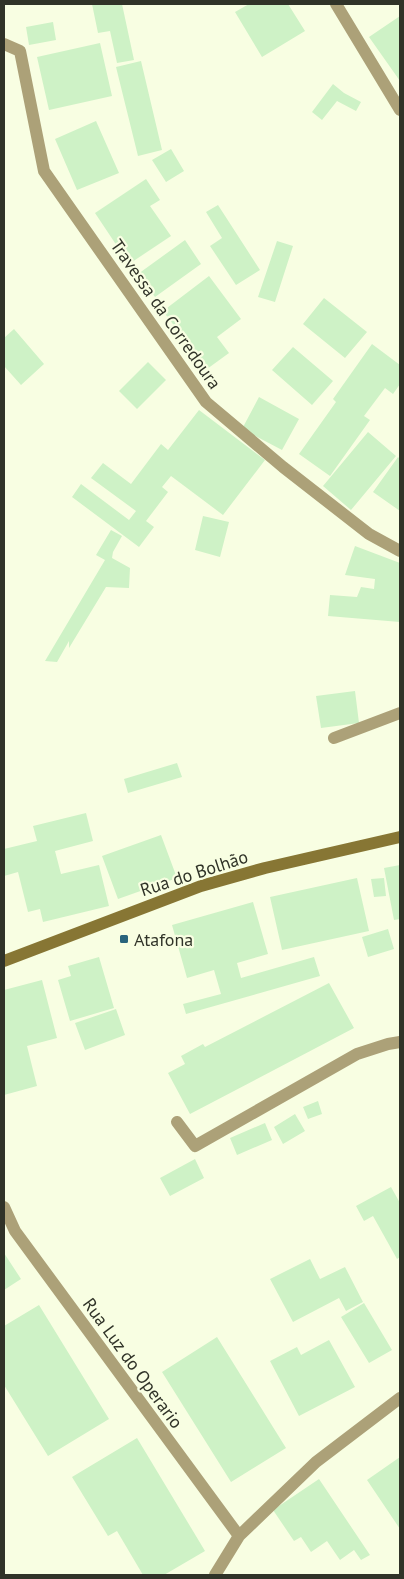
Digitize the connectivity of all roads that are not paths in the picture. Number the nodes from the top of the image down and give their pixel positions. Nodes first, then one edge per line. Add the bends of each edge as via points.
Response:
1 (336, 4) edge
2 (4, 44) edge
3 (400, 110) edge
4 (400, 551) edge
5 (400, 713) edge
6 (334, 738) dead end
7 (400, 837) edge
8 (4, 962) edge
9 (400, 1042) edge
10 (177, 1122) dead end
11 (4, 1207) edge
12 (400, 1398) edge
13 (239, 1536) junction
14 (215, 1575) edge

1 - 3 street
2 - 4 street, Travessa da Corredoura via 20,50 44,171 206,402 369,534
5 - 6 street
7 - 8 street, Rua do Bolhão via 201,886
9 - 10 street via 358,1054 195,1146
11 - 13 street, Rua Luz do Operario via 15,1231
12 - 13 street via 316,1462
13 - 14 street

